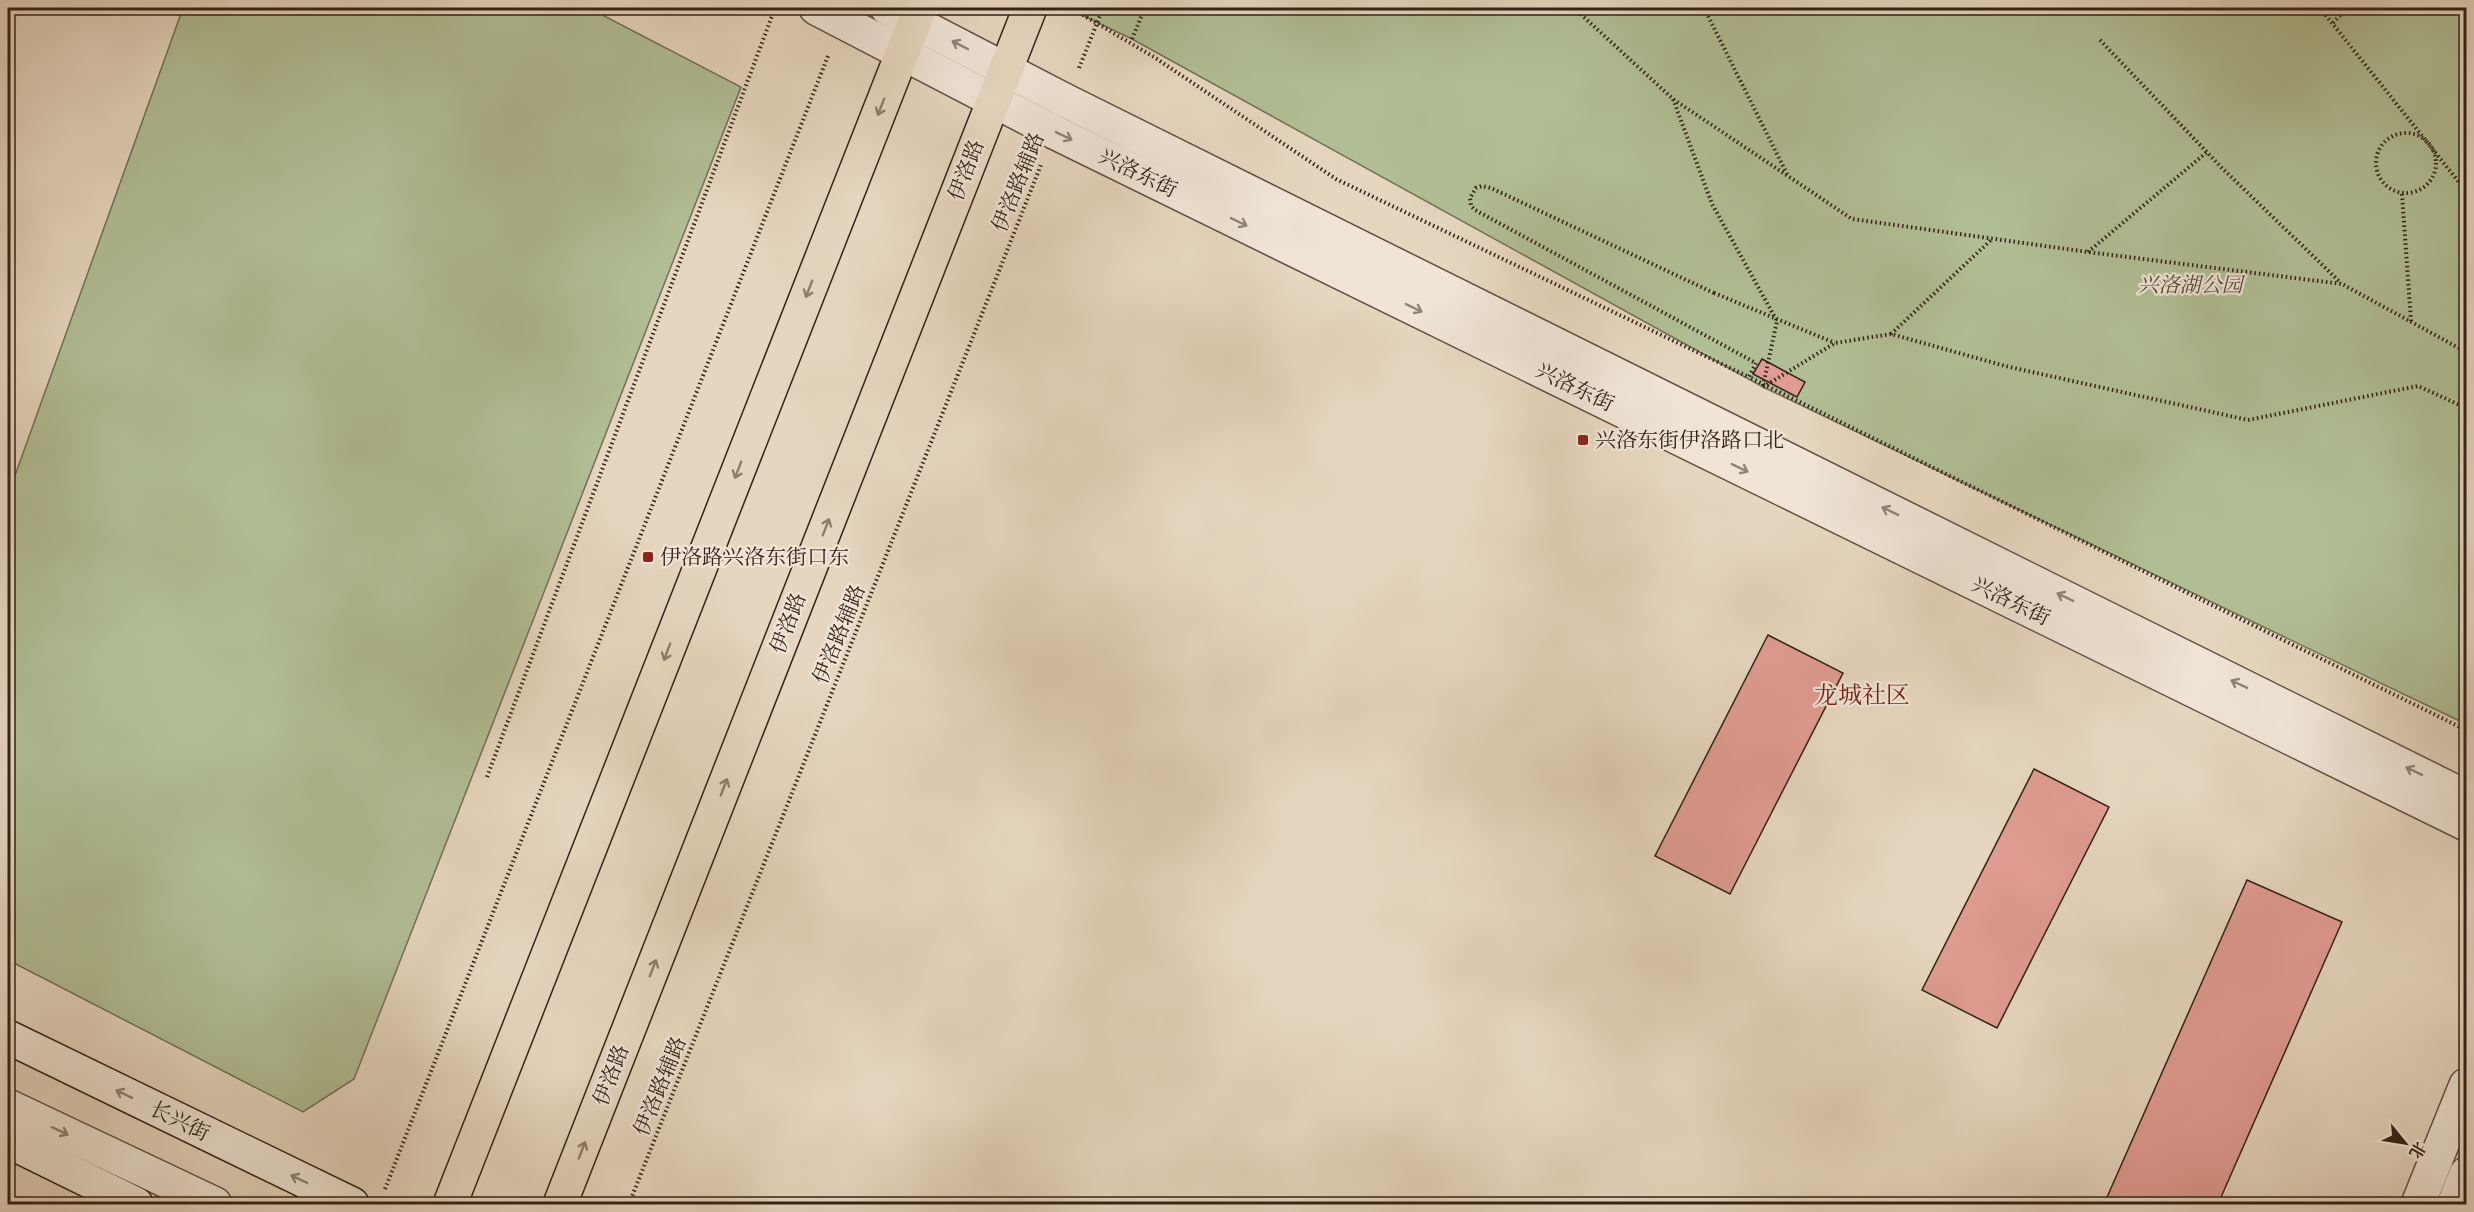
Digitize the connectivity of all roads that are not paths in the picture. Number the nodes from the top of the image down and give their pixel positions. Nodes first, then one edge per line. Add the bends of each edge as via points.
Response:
1 (1030, 8) edge
2 (907, 12) edge
3 (829, 14) edge
4 (902, 53) junction
5 (1007, 69) junction
6 (993, 99) junction
7 (2466, 797) edge
8 (2466, 824) edge
9 (8, 1037) edge
10 (2466, 1085) edge
11 (8, 1106) edge
12 (8, 1142) edge
13 (2466, 1174) edge
14 (136, 1204) edge
15 (215, 1204) edge
16 (352, 1204) edge
17 (450, 1204) edge
18 (560, 1204) edge
19 (2418, 1204) edge
20 (2454, 1204) edge

1 - 5 main road, 伊洛路
2 - 4 main road
5 -> 2 street, 兴洛东街
3 - 4 street, 兴洛东街
4 - 6 street, 兴洛东街
4 -> 17 main road
5 - 6 main road, 伊洛路
7 -> 5 street, 兴洛东街
6 -> 8 street, 兴洛东街
18 -> 6 main road, 伊洛路
16 -> 9 street, 长兴街
10 - 19 street
11 -> 15 street
12 - 14 street
13 - 20 street

